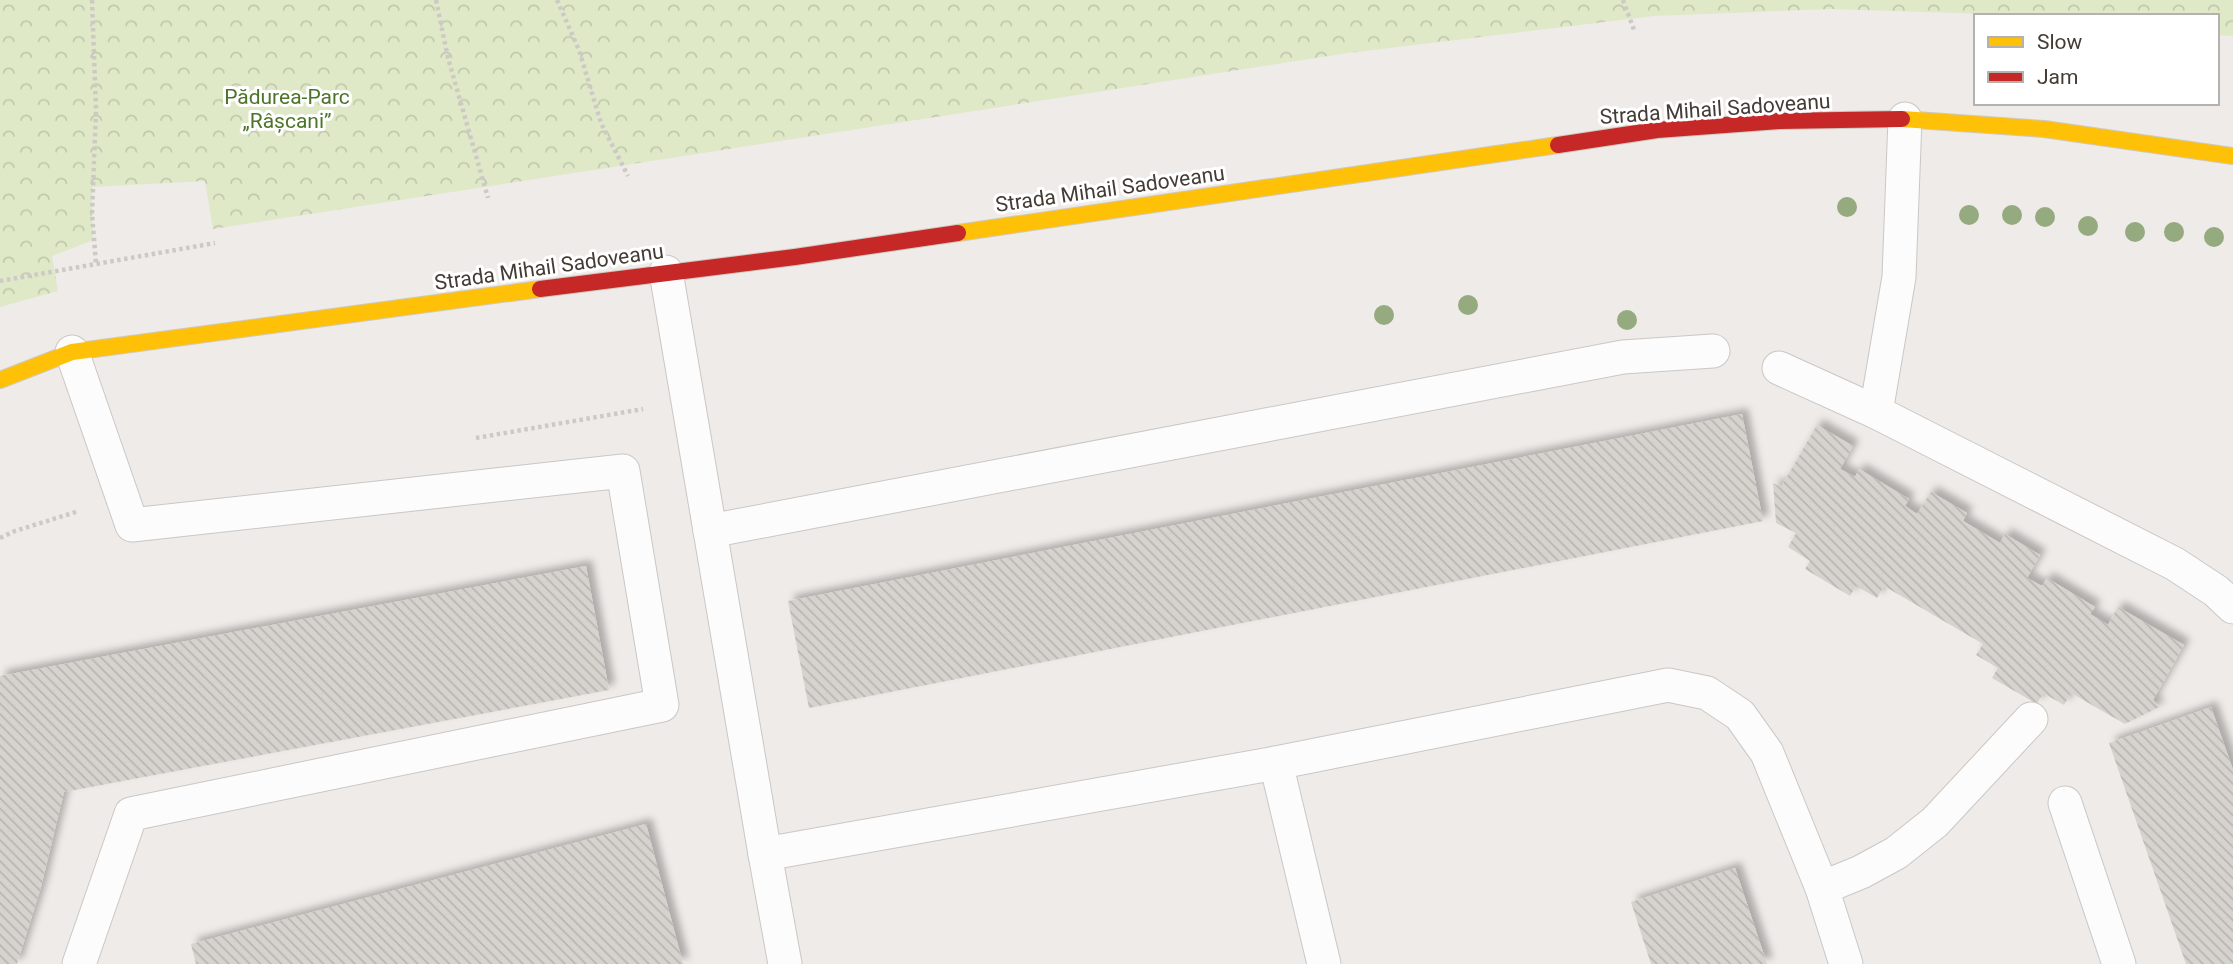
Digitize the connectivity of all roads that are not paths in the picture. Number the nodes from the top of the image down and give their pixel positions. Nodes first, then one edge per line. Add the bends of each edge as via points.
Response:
1 (1905, 119) junction
2 (2233, 156) edge
3 (666, 272) junction
4 (1713, 351) dead end
5 (72, 352) junction
6 (1779, 368) dead end
7 (0, 380) edge
8 (1876, 412) junction
9 (710, 531) junction
10 (2233, 607) edge
11 (2031, 719) dead end
12 (1276, 763) junction
13 (2066, 803) dead end
14 (765, 854) junction
15 (1822, 888) junction
16 (79, 964) edge
17 (785, 964) edge
18 (1324, 964) edge
19 (1846, 964) edge
20 (2119, 964) edge

1 - 2 main road, Strada Mihail Sadoveanu via 2044,129
1 - 3 main road, Strada Mihail Sadoveanu via 1779,121 1657,130
1 - 8 lane via 1899,277
3 - 5 main road, Strada Mihail Sadoveanu
3 - 9 lane
4 - 9 lane via 1623,357
5 - 7 main road, Strada Mihail Sadoveanu
5 - 16 lane via 132,525 623,471 662,705 131,814
6 - 8 lane
8 - 10 lane via 2175,564
9 - 14 lane
11 - 15 lane via 1935,822 1896,853
12 - 14 lane
12 - 15 lane via 1668,685 1707,694 1740,715 1767,753
12 - 18 lane
13 - 20 lane
14 - 17 lane
15 - 19 lane

